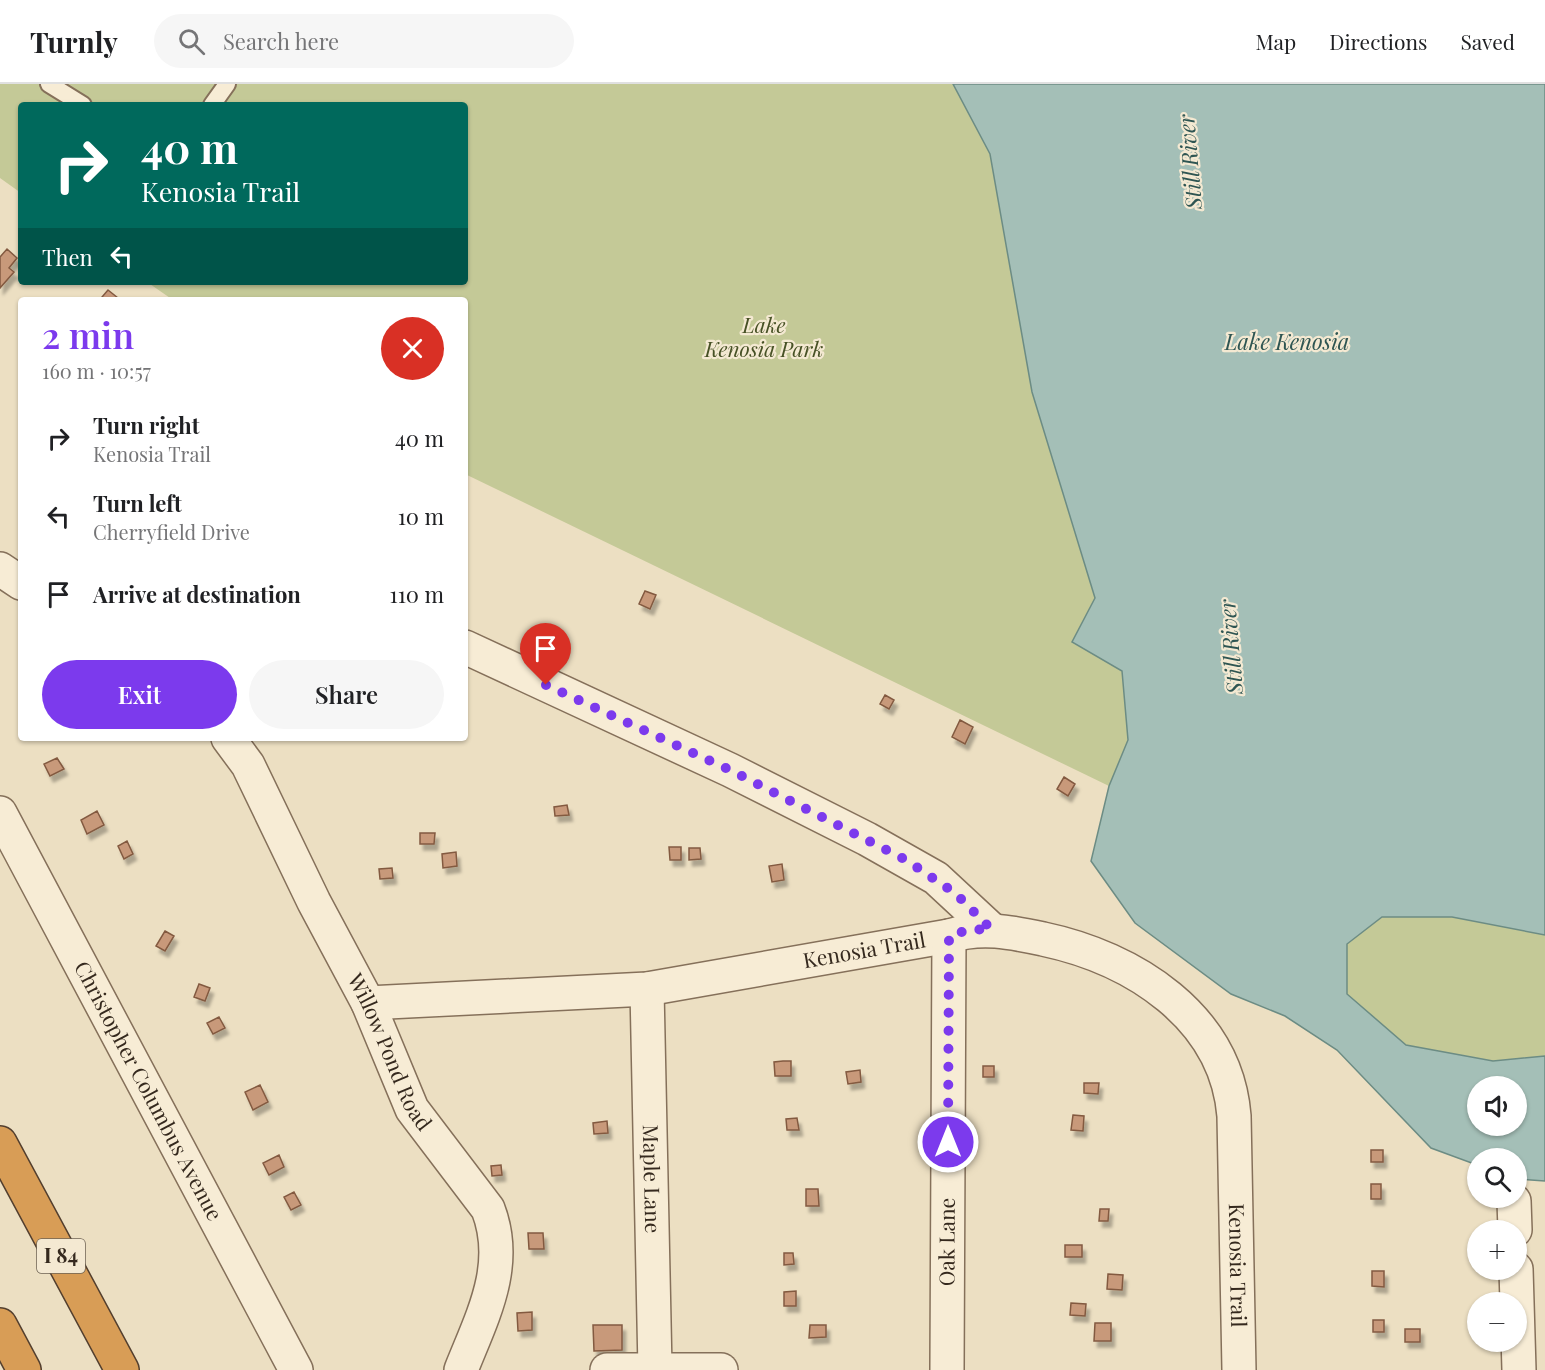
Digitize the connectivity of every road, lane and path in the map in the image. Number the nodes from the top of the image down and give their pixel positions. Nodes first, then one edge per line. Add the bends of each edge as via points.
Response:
1 (49, 84) edge
2 (227, 84) edge
3 (78, 102) edge
4 (214, 102) edge
5 (0, 569) edge
6 (18, 581) edge
7 (468, 648) edge
8 (230, 741) edge
9 (0, 813) edge
10 (991, 929) junction
11 (949, 936) junction
12 (647, 989) junction
13 (368, 1003) junction
14 (0, 1143) edge
15 (1516, 1280) edge
16 (0, 1325) edge
17 (655, 1369) edge
18 (24, 1370) edge
19 (122, 1370) edge
20 (296, 1370) edge
21 (461, 1370) edge
22 (607, 1370) edge
23 (721, 1370) edge
24 (947, 1370) edge
25 (1239, 1370) edge
26 (1520, 1370) edge

1 - 3 lane
2 - 4 lane
5 - 6 street
7 - 10 street via 867,838 936,878
8 - 13 street, Willow Pond Road via 248,765
9 - 20 street, Christopher Columbus Avenue
10 - 11 street, Kenosia Trail
10 - 25 street, Kenosia Trail via 1071,945 1120,964 1163,991 1209,1040 1221,1062 1232,1098
11 - 12 street, Kenosia Trail
11 - 24 street, Oak Lane
12 - 13 street, Kenosia Trail
12 - 17 street, Maple Lane
13 - 21 street, Willow Pond Road via 412,1109 488,1209 494,1224 498,1242 495,1277
14 - 19 highway, I 84
15 - 26 street
16 - 18 highway
17 - 22 street
17 - 23 street

